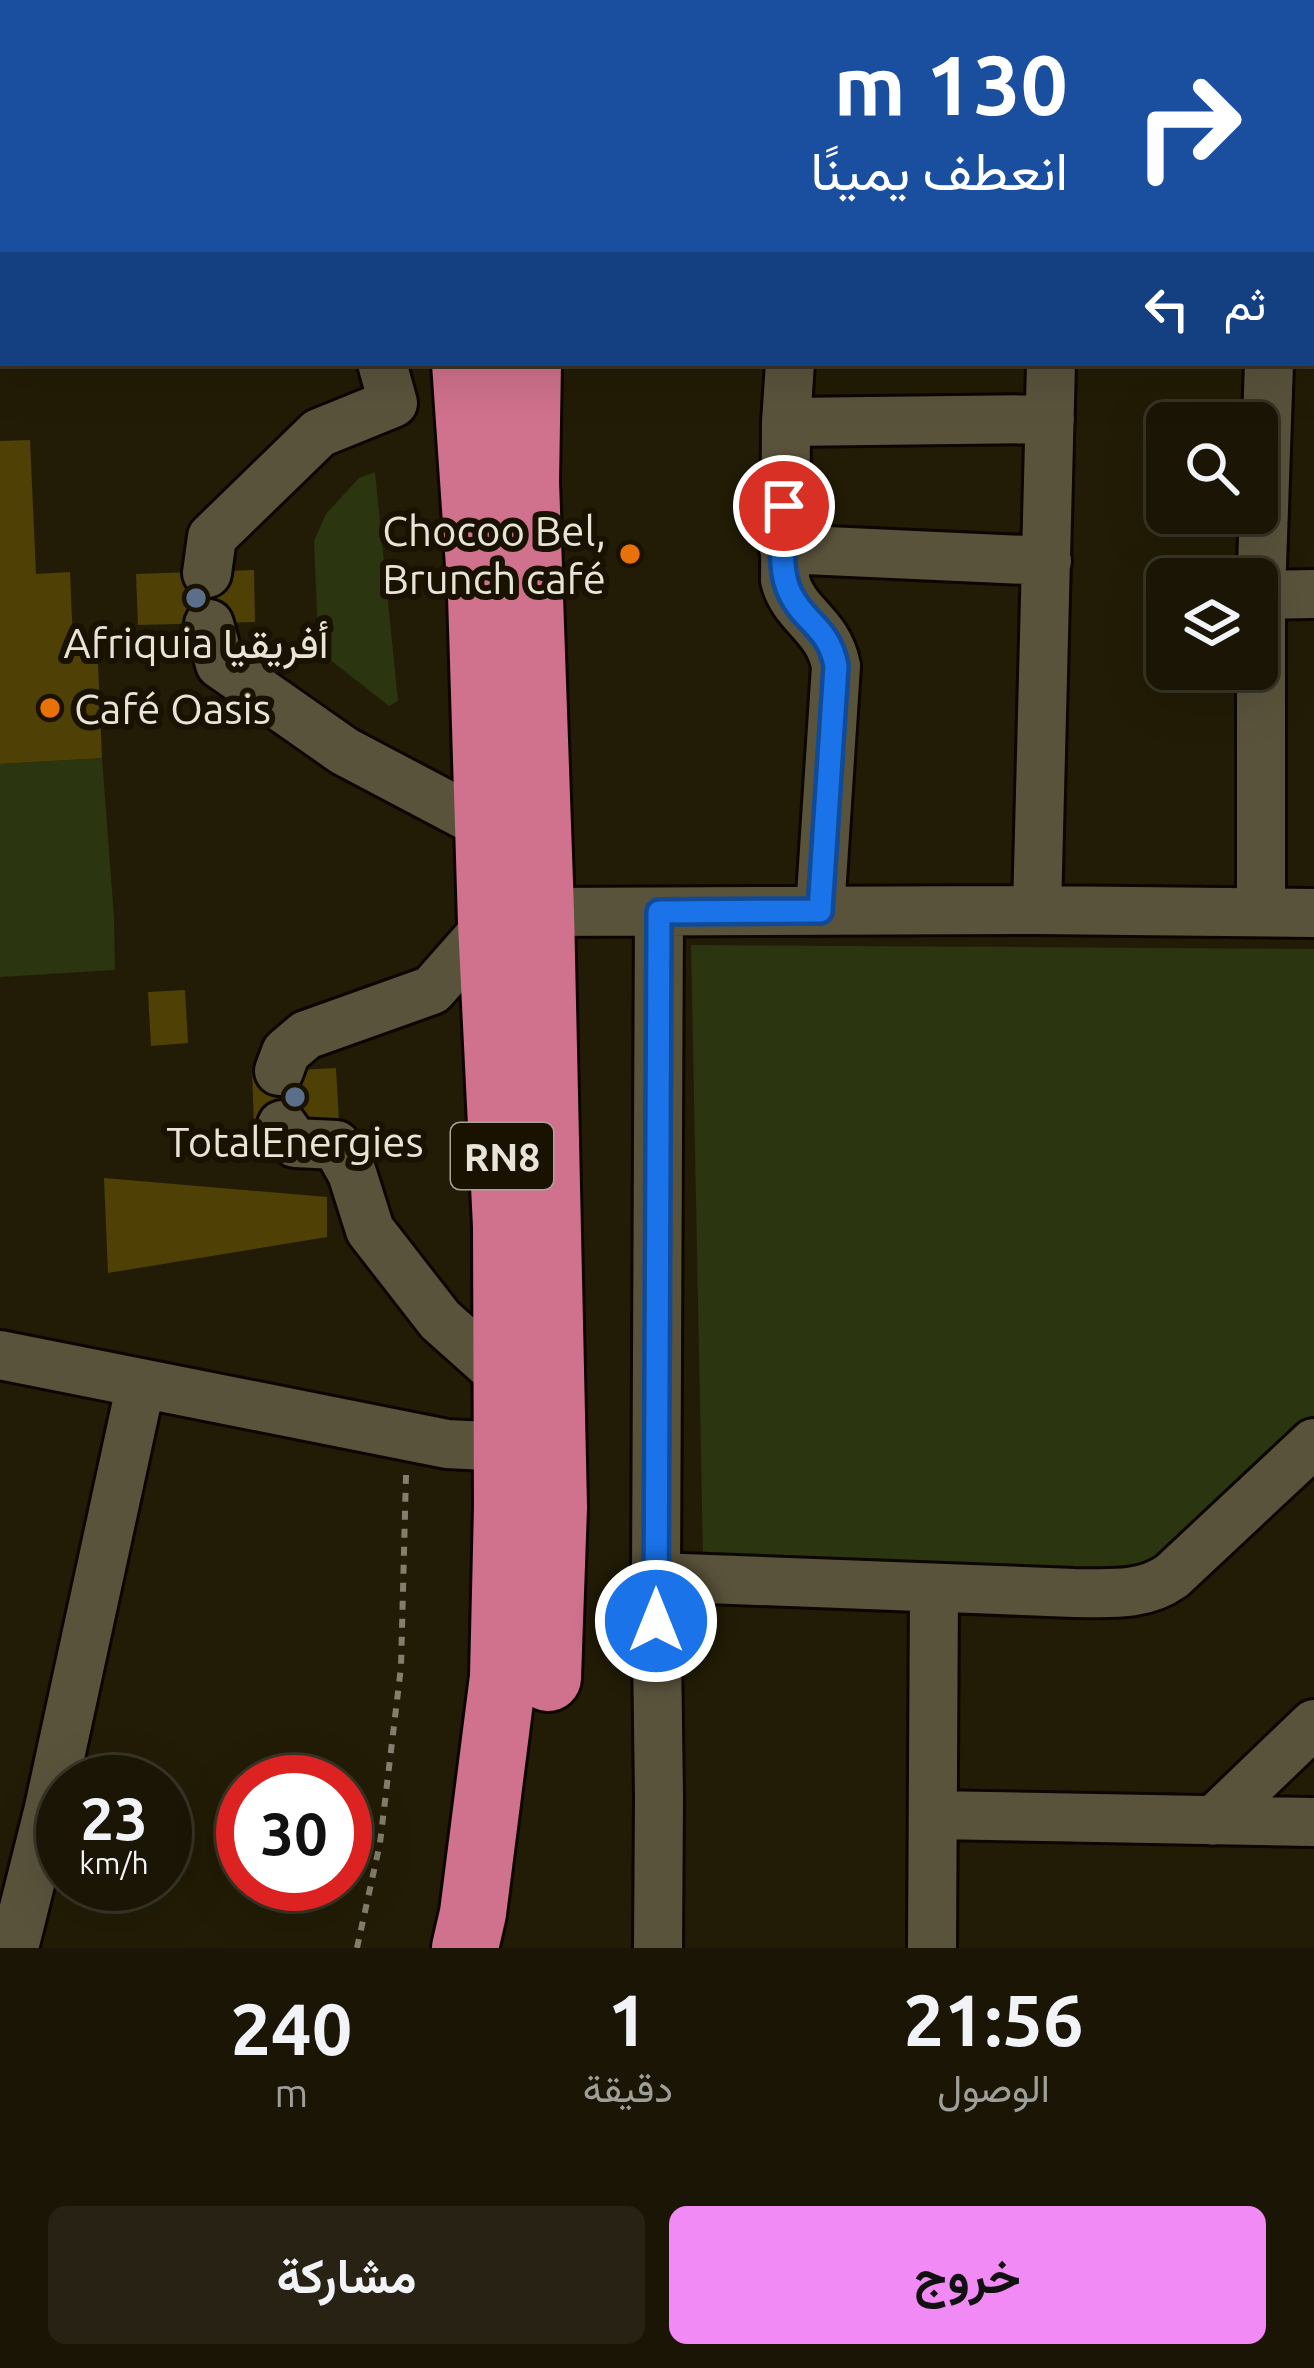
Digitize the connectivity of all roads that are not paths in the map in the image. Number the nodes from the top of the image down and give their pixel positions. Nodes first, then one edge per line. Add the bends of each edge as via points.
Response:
1 (465, 366) edge
2 (528, 366) edge
3 (790, 366) edge
4 (1051, 366) edge
5 (1269, 366) edge
6 (388, 383) edge
7 (1050, 419) junction
8 (786, 422) junction
9 (784, 549) junction
10 (1262, 558) edge
11 (1047, 561) junction
12 (207, 573) dead end
13 (1314, 594) edge
14 (1278, 595) edge
15 (209, 625) dead end
16 (1261, 690) edge
17 (488, 827) junction
18 (1037, 910) junction
19 (820, 911) junction
20 (659, 912) junction
21 (1261, 912) junction
22 (1314, 913) edge
23 (516, 918) junction
24 (280, 1071) dead end
25 (282, 1125) dead end
26 (0, 1355) edge
27 (505, 1378) junction
28 (141, 1384) junction
29 (1314, 1443) edge
30 (506, 1447) junction
31 (656, 1577) junction
32 (934, 1588) junction
33 (1314, 1724) edge
34 (934, 1815) junction
35 (1213, 1821) junction
36 (1314, 1822) edge
37 (14, 1948) edge
38 (465, 1948) edge
39 (505, 1948) edge
40 (658, 1948) edge
41 (932, 1948) edge

1 - 17 highway, RN8
2 - 23 highway, RN8
3 - 8 street
4 - 7 street
5 - 10 street
6 - 12 street via 319,433 212,537
7 - 8 street
7 - 11 street
8 - 9 street
9 - 11 street
9 - 19 street via 788,590 821,630 836,666
11 - 18 street
13 - 14 street
15 - 17 street via 220,664 344,751
16 - 21 street
17 - 23 highway, RN8
18 - 19 street
18 - 21 street
19 - 20 street
20 - 23 street
20 - 31 street
21 - 22 street
23 - 24 street via 432,990 306,1035 286,1052
23 - 27 highway, RN8
23 - 39 highway, RN8 via 554,1507 548,1678
25 - 27 street via 295,1143 335,1145 370,1230 440,1320
26 - 28 street
27 - 30 highway, RN8
28 - 30 street via 447,1444
28 - 37 street
29 - 32 street via 1160,1585 1116,1593
30 - 38 highway, RN8 via 503,1677
31 - 32 street
31 - 40 street
32 - 34 street
33 - 35 street
34 - 35 street
34 - 41 street
35 - 36 street

